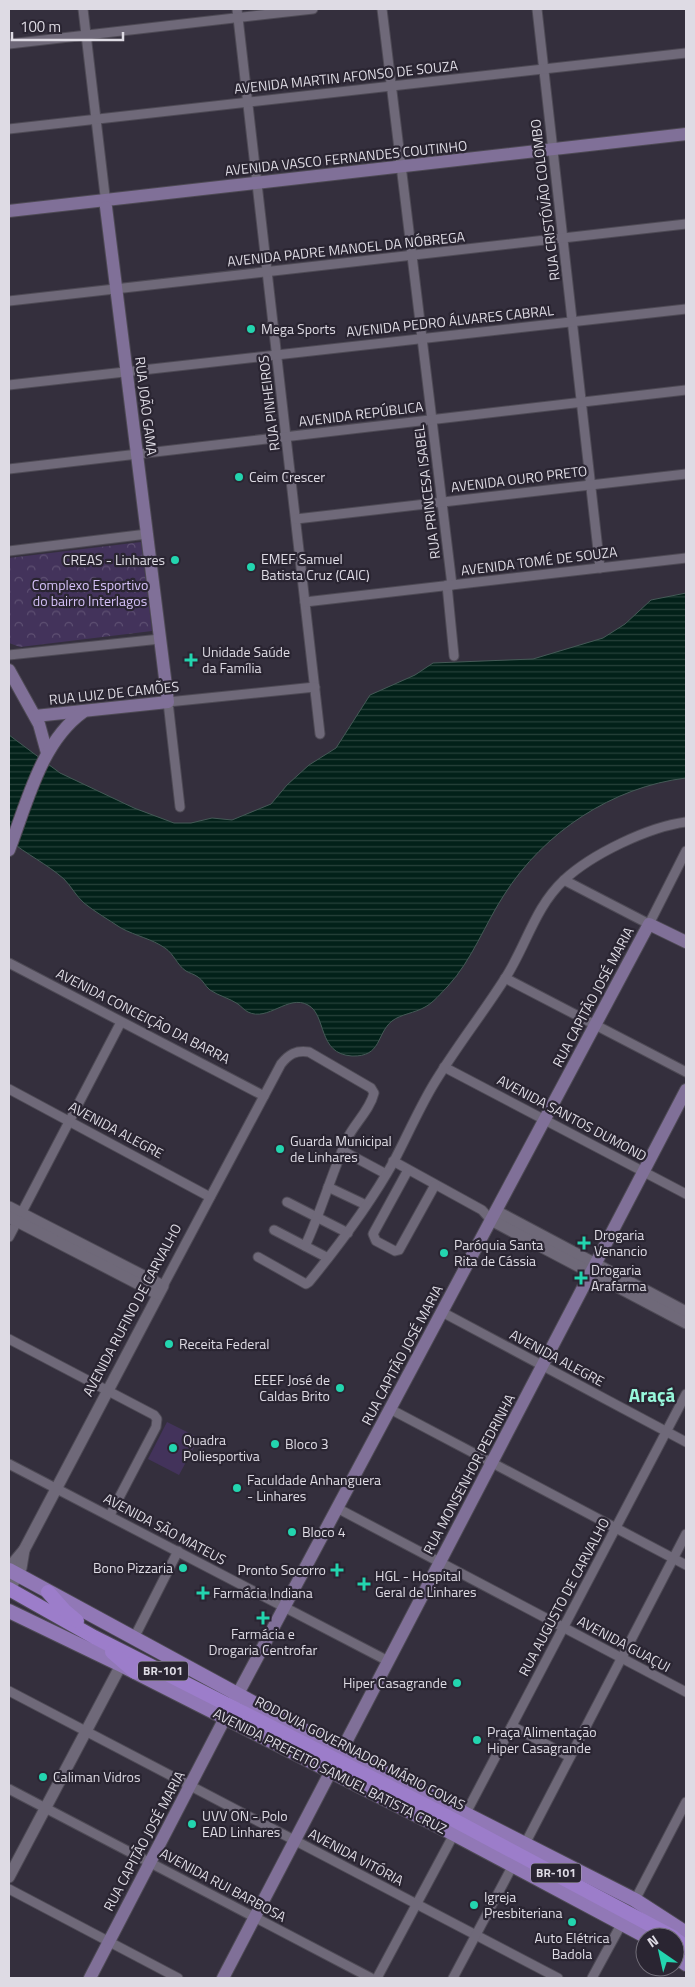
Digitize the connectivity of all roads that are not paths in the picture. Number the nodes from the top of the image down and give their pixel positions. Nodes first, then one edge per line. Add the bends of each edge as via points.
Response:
1 (83, 9) edge
2 (313, 9) edge
3 (382, 9) edge
4 (537, 9) edge
5 (237, 13) edge
6 (86, 35) junction
7 (9, 44) edge
8 (686, 53) edge
9 (544, 69) junction
10 (391, 86) junction
11 (248, 102) junction
12 (96, 119) junction
13 (9, 129) edge
14 (686, 134) edge
15 (686, 142) edge
16 (553, 153) junction
17 (401, 170) junction
18 (257, 186) junction
19 (106, 204) junction
20 (9, 211) edge
21 (9, 219) edge
22 (686, 224) edge
23 (563, 238) junction
24 (412, 255) junction
25 (267, 272) junction
26 (117, 289) junction
27 (9, 301) edge
28 (686, 309) edge
29 (572, 321) junction
30 (422, 338) junction
31 (277, 355) junction
32 (127, 371) junction
33 (9, 385) edge
34 (686, 390) edge
35 (582, 402) junction
36 (432, 420) junction
37 (286, 437) junction
38 (137, 454) junction
39 (9, 469) edge
40 (686, 474) edge
41 (591, 485) junction
42 (442, 502) junction
43 (296, 519) junction
44 (147, 534) junction
45 (9, 550) edge
46 (686, 558) edge
47 (600, 568) junction
48 (449, 585) junction
49 (305, 602) junction
50 (160, 639) junction
51 (9, 655) edge
52 (454, 656) dead end
53 (9, 670) edge
54 (315, 687) junction
55 (168, 702) junction
56 (86, 710) junction
57 (35, 716) junction
58 (320, 734) dead end
59 (46, 755) junction
60 (180, 807) dead end
61 (686, 822) edge
62 (9, 850) edge
63 (686, 851) edge
64 (564, 880) junction
65 (649, 924) junction
66 (686, 942) edge
67 (9, 963) edge
68 (506, 978) junction
69 (122, 1022) junction
70 (595, 1025) junction
71 (444, 1067) junction
72 (686, 1072) edge
73 (9, 1089) edge
74 (686, 1090) edge
75 (264, 1096) junction
76 (544, 1119) junction
77 (70, 1121) junction
78 (342, 1152) junction
79 (393, 1162) junction
80 (408, 1170) junction
81 (644, 1172) junction
82 (386, 1174) junction
83 (436, 1185) junction
84 (328, 1187) junction
85 (686, 1194) edge
86 (210, 1197) junction
87 (287, 1202) dead end
88 (366, 1205) junction
89 (9, 1207) edge
90 (493, 1216) junction
91 (16, 1217) edge
92 (319, 1218) junction
93 (274, 1230) dead end
94 (348, 1233) junction
95 (9, 1238) edge
96 (304, 1246) junction
97 (258, 1257) dead end
98 (328, 1258) junction
99 (593, 1268) junction
100 (160, 1290) junction
101 (442, 1312) junction
102 (686, 1312) edge
103 (686, 1323) edge
104 (9, 1339) edge
105 (542, 1366) junction
106 (108, 1391) junction
107 (686, 1394) edge
108 (390, 1410) junction
109 (667, 1431) junction
110 (686, 1442) edge
111 (492, 1463) junction
112 (9, 1464) edge
113 (57, 1487) junction
114 (337, 1508) junction
115 (110, 1515) junction
116 (616, 1528) junction
117 (686, 1534) edge
118 (178, 1551) junction
119 (674, 1558) junction
120 (440, 1562) junction
121 (686, 1565) edge
122 (12, 1570) edge
123 (9, 1590) edge
124 (48, 1592) junction
125 (285, 1607) junction
126 (9, 1611) edge
127 (72, 1625) junction
128 (564, 1627) junction
129 (94, 1636) junction
130 (134, 1638) junction
131 (622, 1658) junction
132 (388, 1661) junction
133 (121, 1665) junction
134 (135, 1672) junction
135 (9, 1691) edge
136 (686, 1692) edge
137 (232, 1706) junction
138 (512, 1726) junction
139 (86, 1731) junction
140 (570, 1757) junction
141 (336, 1761) junction
142 (408, 1785) junction
143 (190, 1786) junction
144 (9, 1789) edge
145 (686, 1802) edge
146 (45, 1808) junction
147 (438, 1811) junction
148 (466, 1813) junction
149 (683, 1816) edge
150 (454, 1834) junction
151 (295, 1840) junction
152 (526, 1842) junction
153 (150, 1862) junction
154 (513, 1865) junction
155 (9, 1877) edge
156 (9, 1889) edge
157 (635, 1900) junction
158 (417, 1904) junction
159 (255, 1917) junction
160 (622, 1923) junction
161 (654, 1927) edge
162 (635, 1930) edge
163 (686, 1933) edge
164 (476, 1935) junction
165 (109, 1942) junction
166 (90, 1978) edge
167 (178, 1978) edge
168 (223, 1978) edge
169 (371, 1978) edge
170 (378, 1978) edge
171 (453, 1978) edge
172 (558, 1978) edge
173 (592, 1978) edge

1 - 6 street, RUA JOÃO GAMA
2 - 5 street
3 - 10 street, RUA PRINCESA ISABEL
4 - 9 street, RUA CRISTÓVÃO COLOMBO
5 - 6 street
5 - 11 street, RUA PINHEIROS
6 - 7 street
6 - 12 street, RUA JOÃO GAMA
8 - 9 street, AVENIDA MARTIN AFONSO DE SOUZA
9 - 10 street, AVENIDA MARTIN AFONSO DE SOUZA
9 - 16 street, RUA CRISTÓVÃO COLOMBO
10 - 11 street, AVENIDA MARTIN AFONSO DE SOUZA
10 - 17 street, RUA PRINCESA ISABEL
11 - 12 street, AVENIDA MARTIN AFONSO DE SOUZA
11 - 18 street, RUA PINHEIROS
12 - 13 street, AVENIDA MARTIN AFONSO DE SOUZA
12 - 19 street, RUA JOÃO GAMA
14 - 16 main road, AVENIDA VASCO FERNANDES COUTINHO
15 - 16 main road, AVENIDA VASCO FERNANDES COUTINHO
16 - 17 main road, AVENIDA VASCO FERNANDES COUTINHO
16 - 23 street, RUA CRISTÓVÃO COLOMBO
17 - 18 main road, AVENIDA VASCO FERNANDES COUTINHO
17 - 24 street, RUA PRINCESA ISABEL
18 - 19 main road, AVENIDA VASCO FERNANDES COUTINHO
18 - 25 street, RUA PINHEIROS
19 - 20 main road, AVENIDA VASCO FERNANDES COUTINHO
19 - 21 main road, AVENIDA VASCO FERNANDES COUTINHO
19 - 26 main road, RUA JOÃO GAMA
22 - 23 street, AVENIDA PADRE MANOEL DA NÓBREGA
23 - 24 street, AVENIDA PADRE MANOEL DA NÓBREGA
23 - 29 street, RUA CRISTÓVÃO COLOMBO
24 - 25 street, AVENIDA PADRE MANOEL DA NÓBREGA
24 - 30 street, RUA PRINCESA ISABEL
25 - 26 street, AVENIDA PADRE MANOEL DA NÓBREGA
25 - 31 street, RUA PINHEIROS
26 - 27 street, AVENIDA PADRE MANOEL DA NÓBREGA
26 - 32 main road, RUA JOÃO GAMA
28 - 29 street, AVENIDA PEDRO ÁLVARES CABRAL
29 - 30 street, AVENIDA PEDRO ÁLVARES CABRAL
29 - 35 street, RUA CRISTÓVÃO COLOMBO
30 - 31 street, AVENIDA PEDRO ÁLVARES CABRAL
30 - 36 street, RUA PRINCESA ISABEL
31 - 32 street, AVENIDA PEDRO ÁLVARES CABRAL
31 - 37 street, RUA PINHEIROS
32 - 33 street, AVENIDA PEDRO ÁLVARES CABRAL
32 - 38 main road, RUA JOÃO GAMA
34 - 35 street, AVENIDA REPÚBLICA
35 - 36 street, AVENIDA REPÚBLICA
35 - 41 street, RUA CRISTÓVÃO COLOMBO
36 - 37 street, AVENIDA REPÚBLICA
36 - 42 street, RUA PRINCESA ISABEL
37 - 38 street, AVENIDA REPÚBLICA
37 - 43 street, RUA PINHEIROS
38 - 39 street, AVENIDA REPÚBLICA
38 - 44 main road, RUA JOÃO GAMA
40 - 41 street, AVENIDA OURO PRETO
41 - 42 street, AVENIDA OURO PRETO
41 - 47 street, RUA CRISTÓVÃO COLOMBO
42 - 43 street, AVENIDA OURO PRETO
42 - 48 street, RUA PRINCESA ISABEL
43 - 49 street, RUA PINHEIROS
44 - 45 street
44 - 50 main road, RUA JOÃO GAMA
46 - 47 street, AVENIDA TOMÉ DE SOUZA
47 - 48 street, AVENIDA TOMÉ DE SOUZA
48 - 49 street, AVENIDA TOMÉ DE SOUZA
48 - 52 street, RUA PRINCESA ISABEL
49 - 54 street, RUA PINHEIROS
50 - 51 street
50 - 55 main road, RUA JOÃO GAMA
53 - 57 main road
54 - 55 street, RUA LUIZ DE CAMÕES
54 - 58 street, RUA PINHEIROS
55 - 56 main road, RUA LUIZ DE CAMÕES
55 - 60 street, RUA JOÃO GAMA
56 - 57 main road, RUA LUIZ DE CAMÕES
56 - 59 main road via 69,722
57 - 59 main road
59 - 62 main road
61 - 64 street via 617,846
63 - 65 street
64 - 65 street
64 - 68 street via 535,919
65 - 66 main road
65 - 70 main road, RUA CAPITÃO JOSÉ MARIA
67 - 69 street, AVENIDA CONCEIÇÃO DA BARRA
68 - 70 street
68 - 71 street
69 - 75 street, AVENIDA CONCEIÇÃO DA BARRA
69 - 77 street
70 - 72 street
70 - 76 main road, RUA CAPITÃO JOSÉ MARIA
71 - 76 street, AVENIDA SANTOS DUMOND
71 - 79 street
73 - 77 street, AVENIDA ALEGRE
74 - 81 main road, RUA MONSENHOR PEDRINHA
75 - 78 street, AVENIDA RUFINO DE CARVALHO via 281,1064 294,1053 309,1052 373,1091 374,1096
75 - 86 street, AVENIDA RUFINO DE CARVALHO
76 - 81 street, AVENIDA SANTOS DUMOND
76 - 90 main road, RUA CAPITÃO JOSÉ MARIA
77 - 86 street, AVENIDA ALEGRE
77 - 91 street
78 - 82 street
78 - 84 street
79 - 80 street
79 - 82 street
80 - 83 street
80 - 83 street via 373,1237 376,1241 395,1251 400,1249
81 - 85 street, AVENIDA SANTOS DUMOND
81 - 99 main road, RUA MONSENHOR PEDRINHA
82 - 88 street
83 - 90 street
84 - 88 street
84 - 92 street
86 - 100 street, AVENIDA RUFINO DE CARVALHO
87 - 92 street
88 - 94 street
89 - 91 street
90 - 99 street
90 - 101 main road, RUA CAPITÃO JOSÉ MARIA
91 - 95 street
91 - 100 street
92 - 94 street
92 - 96 street
93 - 96 street
94 - 98 street
96 - 98 street
97 - 98 street via 308,1283
99 - 102 street
99 - 103 street
99 - 105 main road, RUA MONSENHOR PEDRINHA
100 - 106 street, AVENIDA RUFINO DE CARVALHO
101 - 105 street, AVENIDA ALEGRE
101 - 108 main road, RUA CAPITÃO JOSÉ MARIA
104 - 106 street
105 - 109 street, AVENIDA ALEGRE
105 - 111 main road, RUA MONSENHOR PEDRINHA
106 - 113 street, AVENIDA RUFINO DE CARVALHO
106 - 115 street via 157,1419 156,1427
107 - 109 street, RUA AUGUSTO DE CARVALHO
108 - 111 street
108 - 114 main road, RUA CAPITÃO JOSÉ MARIA
109 - 110 street, AVENIDA ALEGRE
109 - 116 street, RUA AUGUSTO DE CARVALHO
111 - 116 street
111 - 120 main road, RUA MONSENHOR PEDRINHA
112 - 113 street, AVENIDA SÃO MATEUS
113 - 115 street, AVENIDA SÃO MATEUS
113 - 122 street, AVENIDA RUFINO DE CARVALHO
114 - 120 street, AVENIDA GUAÇUI
114 - 125 main road, RUA CAPITÃO JOSÉ MARIA
115 - 118 street, AVENIDA SÃO MATEUS
116 - 119 street
116 - 128 street, RUA AUGUSTO DE CARVALHO
117 - 119 street
118 - 125 street, AVENIDA SÃO MATEUS
118 - 130 street
119 - 121 street
119 - 131 street
120 - 128 street, AVENIDA GUAÇUI
120 - 132 main road, RUA MONSENHOR PEDRINHA
122 - 123 street, AVENIDA RUFINO DE CARVALHO
122 - 124 main road, AVENIDA PREFEITO SAMUEL BATISTA CRUZ
123 - 127 highway, RODOVIA GOVERNADOR MÁRIO COVAS / BR-101
124 - 129 highway
124 - 130 main road, AVENIDA PREFEITO SAMUEL BATISTA CRUZ
125 - 132 street, AVENIDA SÃO MATEUS
125 - 137 main road, RUA CAPITÃO JOSÉ MARIA
126 - 133 main road, AVENIDA PREFEITO SAMUEL BATISTA CRUZ
127 - 129 highway, RODOVIA GOVERNADOR MÁRIO COVAS / BR-101
127 - 134 highway
128 - 131 street, AVENIDA GUAÇUI
128 - 138 street, RUA AUGUSTO DE CARVALHO
129 - 137 highway, RODOVIA GOVERNADOR MÁRIO COVAS / BR-101
130 - 137 main road, AVENIDA PREFEITO SAMUEL BATISTA CRUZ
131 - 136 street, AVENIDA GUAÇUI
131 - 140 street
132 - 141 main road, RUA MONSENHOR PEDRINHA
133 - 134 main road, AVENIDA PREFEITO SAMUEL BATISTA CRUZ
133 - 139 street
134 - 137 main road, AVENIDA PREFEITO SAMUEL BATISTA CRUZ
135 - 139 street, AVENIDA VITÓRIA
137 - 141 highway, RODOVIA GOVERNADOR MÁRIO COVAS / BR-101
137 - 143 main road, RUA CAPITÃO JOSÉ MARIA
138 - 140 street
138 - 148 street, RUA AUGUSTO DE CARVALHO
139 - 143 street, AVENIDA VITÓRIA
139 - 146 street
140 - 152 street
141 - 142 main road, AVENIDA PREFEITO SAMUEL BATISTA CRUZ
141 - 147 highway, RODOVIA GOVERNADOR MÁRIO COVAS / BR-101
141 - 150 main road, AVENIDA PREFEITO SAMUEL BATISTA CRUZ
141 - 151 main road, RUA MONSENHOR PEDRINHA
142 - 147 highway
142 - 148 main road, AVENIDA PREFEITO SAMUEL BATISTA CRUZ
143 - 151 street, AVENIDA VITÓRIA
143 - 153 main road, RUA CAPITÃO JOSÉ MARIA
144 - 146 street, AVENIDA RUI BARBOSA
145 - 149 street
146 - 153 street, AVENIDA RUI BARBOSA
146 - 155 street
147 - 161 highway, RODOVIA GOVERNADOR MÁRIO COVAS / BR-101
148 - 152 main road, AVENIDA PREFEITO SAMUEL BATISTA CRUZ
149 - 157 street
150 - 154 main road, AVENIDA PREFEITO SAMUEL BATISTA CRUZ
150 - 158 street
151 - 158 street, AVENIDA VITÓRIA
151 - 159 main road, RUA MONSENHOR PEDRINHA
152 - 157 main road, AVENIDA PREFEITO SAMUEL BATISTA CRUZ
153 - 159 street, AVENIDA RUI BARBOSA
153 - 165 main road, RUA CAPITÃO JOSÉ MARIA
154 - 160 main road, AVENIDA PREFEITO SAMUEL BATISTA CRUZ
154 - 164 street
156 - 165 street
157 - 163 main road, AVENIDA PREFEITO SAMUEL BATISTA CRUZ
158 - 164 street, AVENIDA VITÓRIA
158 - 170 street
159 - 168 main road, RUA MONSENHOR PEDRINHA
159 - 169 street, AVENIDA RUI BARBOSA
160 - 162 main road, AVENIDA PREFEITO SAMUEL BATISTA CRUZ
160 - 173 street
164 - 171 street
164 - 172 street, AVENIDA VITÓRIA
165 - 166 main road, RUA CAPITÃO JOSÉ MARIA
165 - 167 street

